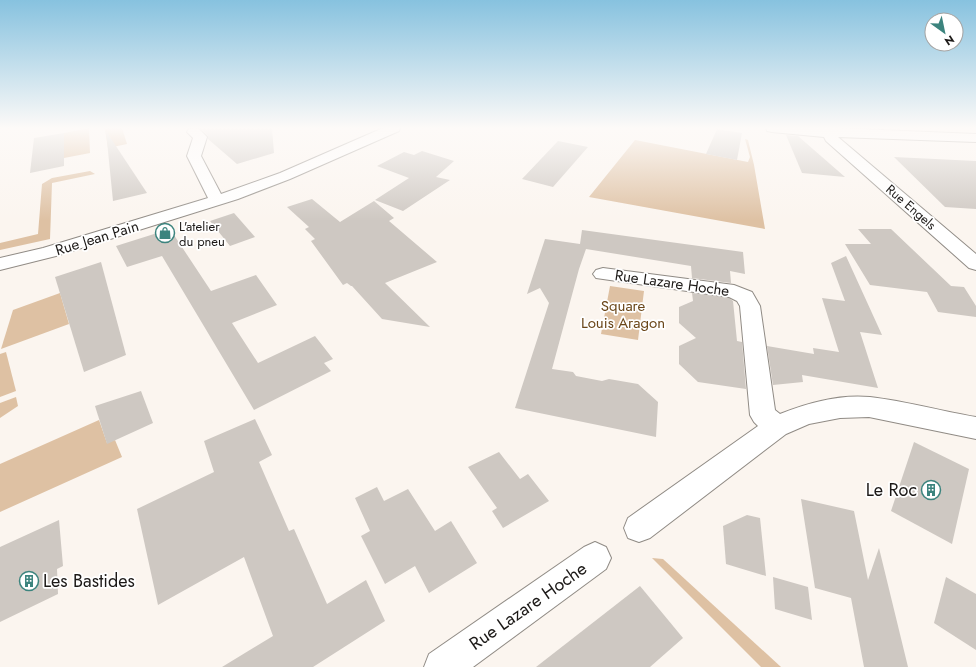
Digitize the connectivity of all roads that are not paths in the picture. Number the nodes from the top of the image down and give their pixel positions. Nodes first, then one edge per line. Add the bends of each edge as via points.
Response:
1 (196, 159) edge
2 (323, 159) edge
3 (855, 159) edge
4 (217, 201) junction
5 (0, 264) edge
6 (976, 264) edge
7 (602, 274) dead end
8 (777, 427) junction
9 (976, 428) edge
10 (639, 528) dead end
11 (595, 558) dead end
12 (442, 667) edge

1 - 4 street
2 - 4 street, Rue Jean Pain
3 - 6 street, Rue Engels
4 - 5 street, Rue Jean Pain via 49,252
7 - 8 street, Rue Lazare Hoche via 734,291 745,296 750,306 763,415
8 - 9 street via 804,415 840,408 869,407
8 - 10 street
11 - 12 street, Rue Lazare Hoche

